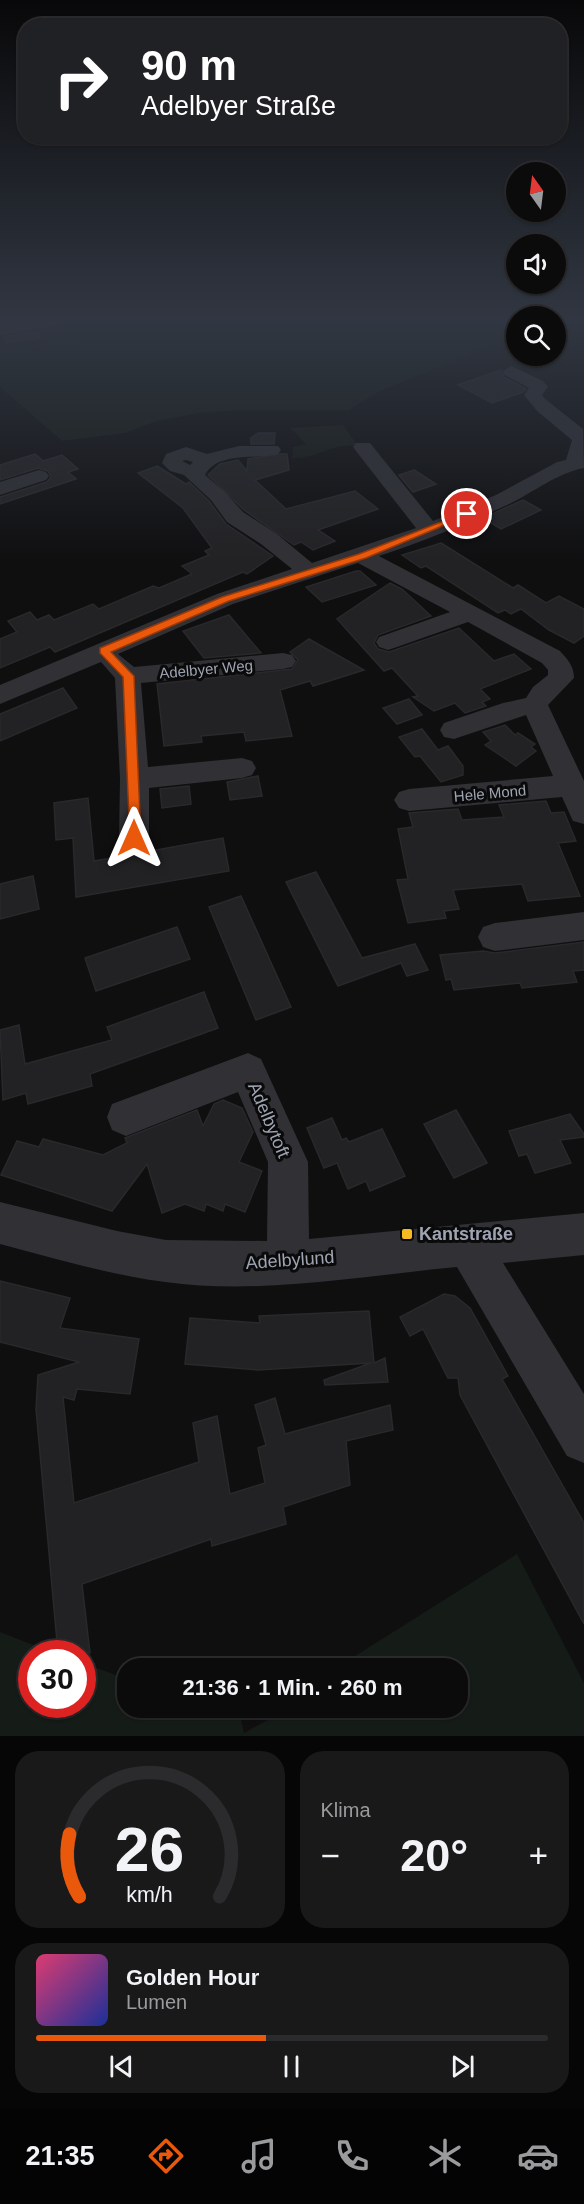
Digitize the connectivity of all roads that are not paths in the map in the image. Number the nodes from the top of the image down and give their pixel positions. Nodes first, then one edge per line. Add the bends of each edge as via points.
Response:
1 (536, 400) edge
2 (363, 447) dead end
3 (271, 450) dead end
4 (579, 462) edge
5 (39, 476) dead end
6 (0, 489) edge
7 (431, 530) junction
8 (363, 556) junction
9 (309, 572) junction
10 (468, 614) junction
11 (388, 642) dead end
12 (104, 651) junction
13 (283, 661) dead end
14 (128, 676) junction
15 (0, 695) edge
16 (535, 705) junction
17 (454, 730) dead end
18 (242, 768) dead end
19 (134, 779) junction
20 (572, 785) junction
21 (409, 800) dead end
22 (584, 813) edge
23 (134, 838) dead end
24 (584, 926) edge
25 (495, 937) dead end
26 (126, 1118) dead end
27 (0, 1223) edge
28 (584, 1234) edge
29 (468, 1246) junction
30 (288, 1263) junction
31 (584, 1439) edge

1 - 4 street via 576,432 581,440
2 - 7 street
3 - 9 street via 237,452 201,466 194,476 235,517
4 - 7 street
5 - 6 street
7 - 8 street
8 - 9 street
8 - 10 street
9 - 12 street via 225,599
10 - 11 street
10 - 16 street via 551,657 561,669 561,678 542,693
12 - 14 street
12 - 15 street
13 - 14 street, Adelbyer Weg
14 - 19 street
16 - 17 street
16 - 20 street
18 - 19 street
19 - 23 street
20 - 21 street, Hele Mond
20 - 22 street
24 - 25 street
26 - 30 street, Adelbytoft via 248,1071 288,1162
27 - 30 street, Adelbylund via 166,1261
28 - 29 street, Adelbylund
29 - 30 street, Adelbylund
29 - 31 street

